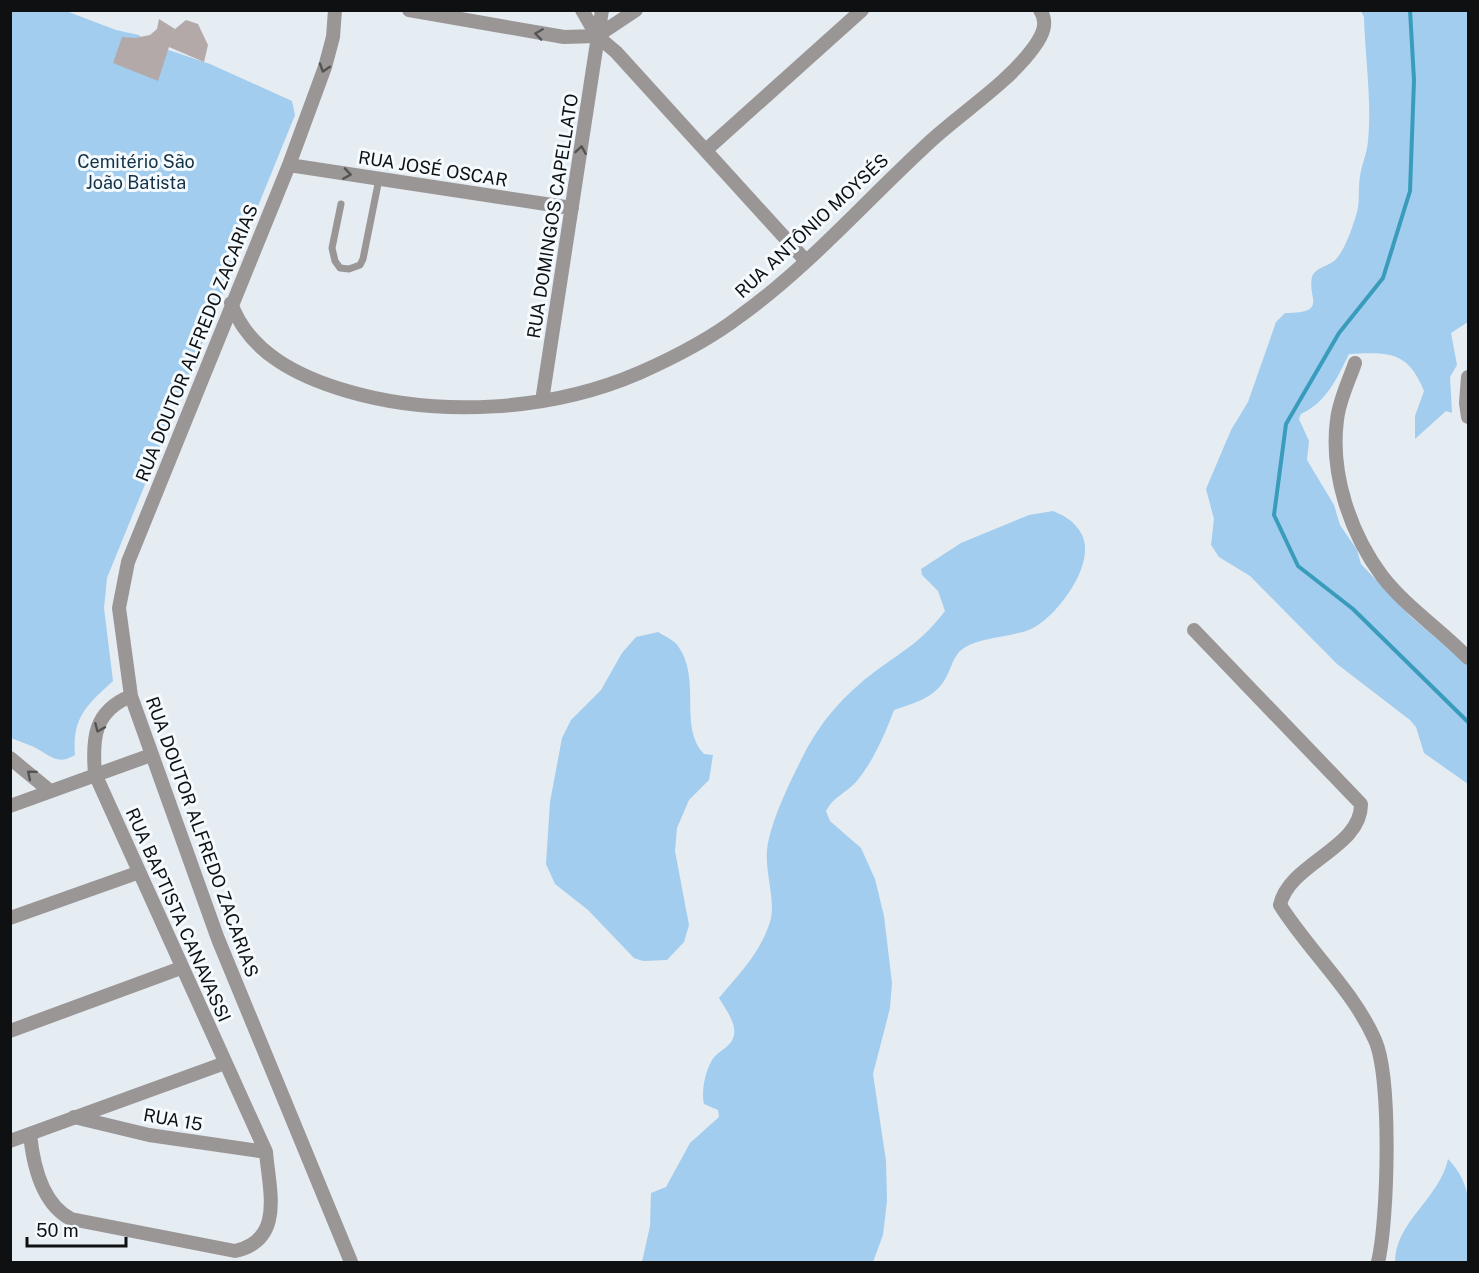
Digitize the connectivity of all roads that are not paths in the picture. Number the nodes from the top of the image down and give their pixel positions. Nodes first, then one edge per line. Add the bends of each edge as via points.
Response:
1 (335, 10) edge
2 (409, 10) edge
3 (582, 10) edge
4 (602, 10) edge
5 (636, 10) edge
6 (862, 10) edge
7 (1042, 13) edge
8 (597, 36) junction
9 (706, 150) junction
10 (289, 165) junction
11 (379, 179) junction
12 (340, 204) dead end
13 (572, 208) junction
14 (806, 261) junction
15 (231, 303) junction
16 (1355, 363) dead end
17 (1468, 377) edge
18 (542, 401) junction
19 (1468, 417) edge
20 (1194, 630) dead end
21 (1468, 658) edge
22 (131, 696) junction
23 (151, 755) junction
24 (10, 758) edge
25 (95, 774) junction
26 (50, 791) junction
27 (10, 806) edge
28 (137, 873) junction
29 (10, 918) edge
30 (181, 968) junction
31 (10, 1031) edge
32 (225, 1063) junction
33 (74, 1117) junction
34 (30, 1134) junction
35 (10, 1141) edge
36 (266, 1152) junction
37 (351, 1263) edge
38 (1377, 1263) edge

1 -> 10 street, RUA DOUTOR ALFREDO ZACARIAS via 325,66
8 -> 2 street via 532,33
3 - 8 street
4 - 8 street, RUA DOMINGOS CAPELLATO
5 - 8 street
6 - 9 street
7 - 14 street, RUA ANTÔNIO MOYSÉS via 1042,33 1018,65 933,139
8 - 9 street
13 -> 8 street, RUA DOMINGOS CAPELLATO
9 - 14 street
10 -> 11 street, RUA JOSÉ OSCAR
10 - 15 street, RUA DOUTOR ALFREDO ZACARIAS
11 - 12 lane via 363,259 360,265 349,269 340,268 333,255
11 - 13 street, RUA JOSÉ OSCAR
13 - 18 street, RUA DOMINGOS CAPELLATO
14 - 18 street, RUA ANTÔNIO MOYSÉS via 739,317 668,359 637,374
15 - 18 street, RUA ANTÔNIO MOYSÉS via 237,321 276,359 298,374 334,387 408,404 482,406
15 - 22 street, RUA DOUTOR ALFREDO ZACARIAS via 128,562 121,590 121,634
16 - 21 street via 1337,418 1335,446 1339,482 1360,542 1383,577
17 - 19 street
20 - 38 street via 1361,804 1361,814 1352,829 1291,881 1280,905 1363,1019 1381,1056 1385,1084 1384,1217
22 - 23 street, RUA DOUTOR ALFREDO ZACARIAS
22 -> 25 street via 114,704 99,724 94,745
23 - 25 street
23 - 37 street, RUA DOUTOR ALFREDO ZACARIAS via 218,939
26 -> 24 street
25 - 26 street
25 - 28 street, RUA BAPTISTA CANAVASSI
26 - 27 street
28 - 29 street
28 - 30 street, RUA BAPTISTA CANAVASSI
30 - 31 street
30 - 32 street, RUA BAPTISTA CANAVASSI
32 - 33 street
32 - 36 street, RUA BAPTISTA CANAVASSI
33 - 34 street
33 - 36 street, RUA 15 via 149,1135
34 - 35 street
34 - 36 street, RUA BAPTISTA CANAVASSI via 48,1201 59,1213 70,1219 235,1251 250,1248 266,1233 271,1179

